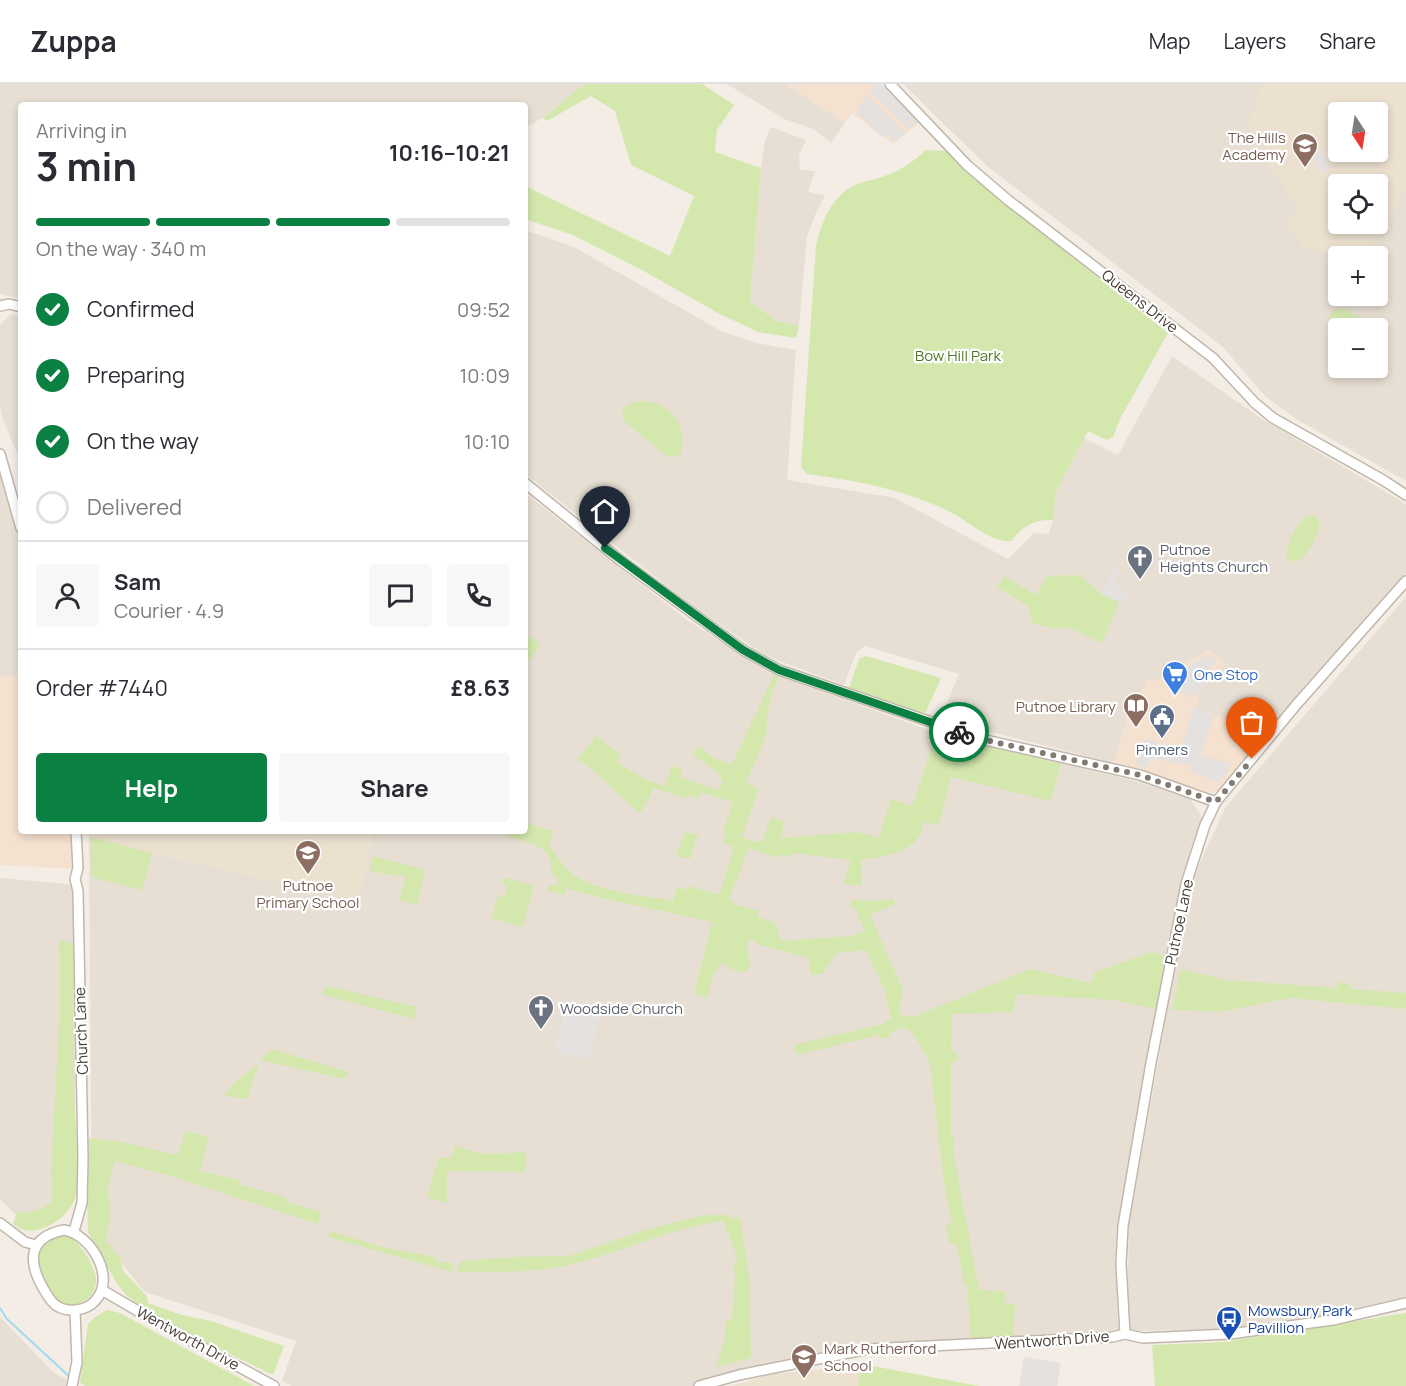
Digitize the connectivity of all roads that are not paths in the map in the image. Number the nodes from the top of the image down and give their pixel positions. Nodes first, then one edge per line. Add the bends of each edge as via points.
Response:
1 (890, 84) edge
2 (0, 306) edge
3 (18, 306) edge
4 (0, 453) edge
5 (528, 485) edge
6 (1406, 495) edge
7 (18, 517) edge
8 (1406, 581) edge
9 (1216, 802) junction
10 (76, 834) edge
11 (0, 1222) edge
12 (74, 1231) junction
13 (36, 1245) junction
14 (102, 1290) junction
15 (1406, 1303) edge
16 (75, 1310) junction
17 (1125, 1334) junction
18 (72, 1386) edge
19 (274, 1386) edge
20 (699, 1386) edge

1 - 6 street, Queens Drive via 967,165 1213,358 1272,418
2 - 3 street
4 - 7 street
5 - 9 street via 620,560 743,650 779,670 981,739 1140,775
8 - 9 street, Putnoe Lane
9 - 17 street, Putnoe Lane via 1186,884 1123,1226
10 - 12 street, Church Lane via 83,1158 82,1203
11 - 13 street via 25,1242
12 - 13 street via 53,1232
12 - 14 street via 87,1241 98,1260 103,1273
13 - 16 street via 33,1263 45,1291 56,1306
14 - 16 street via 96,1301
14 - 19 street, Wentworth Drive
15 - 17 street, Wentworth Drive via 1333,1320 1230,1334 1143,1338
16 - 18 street via 77,1362
17 - 20 street, Wentworth Drive via 1024,1343 868,1349 739,1374

